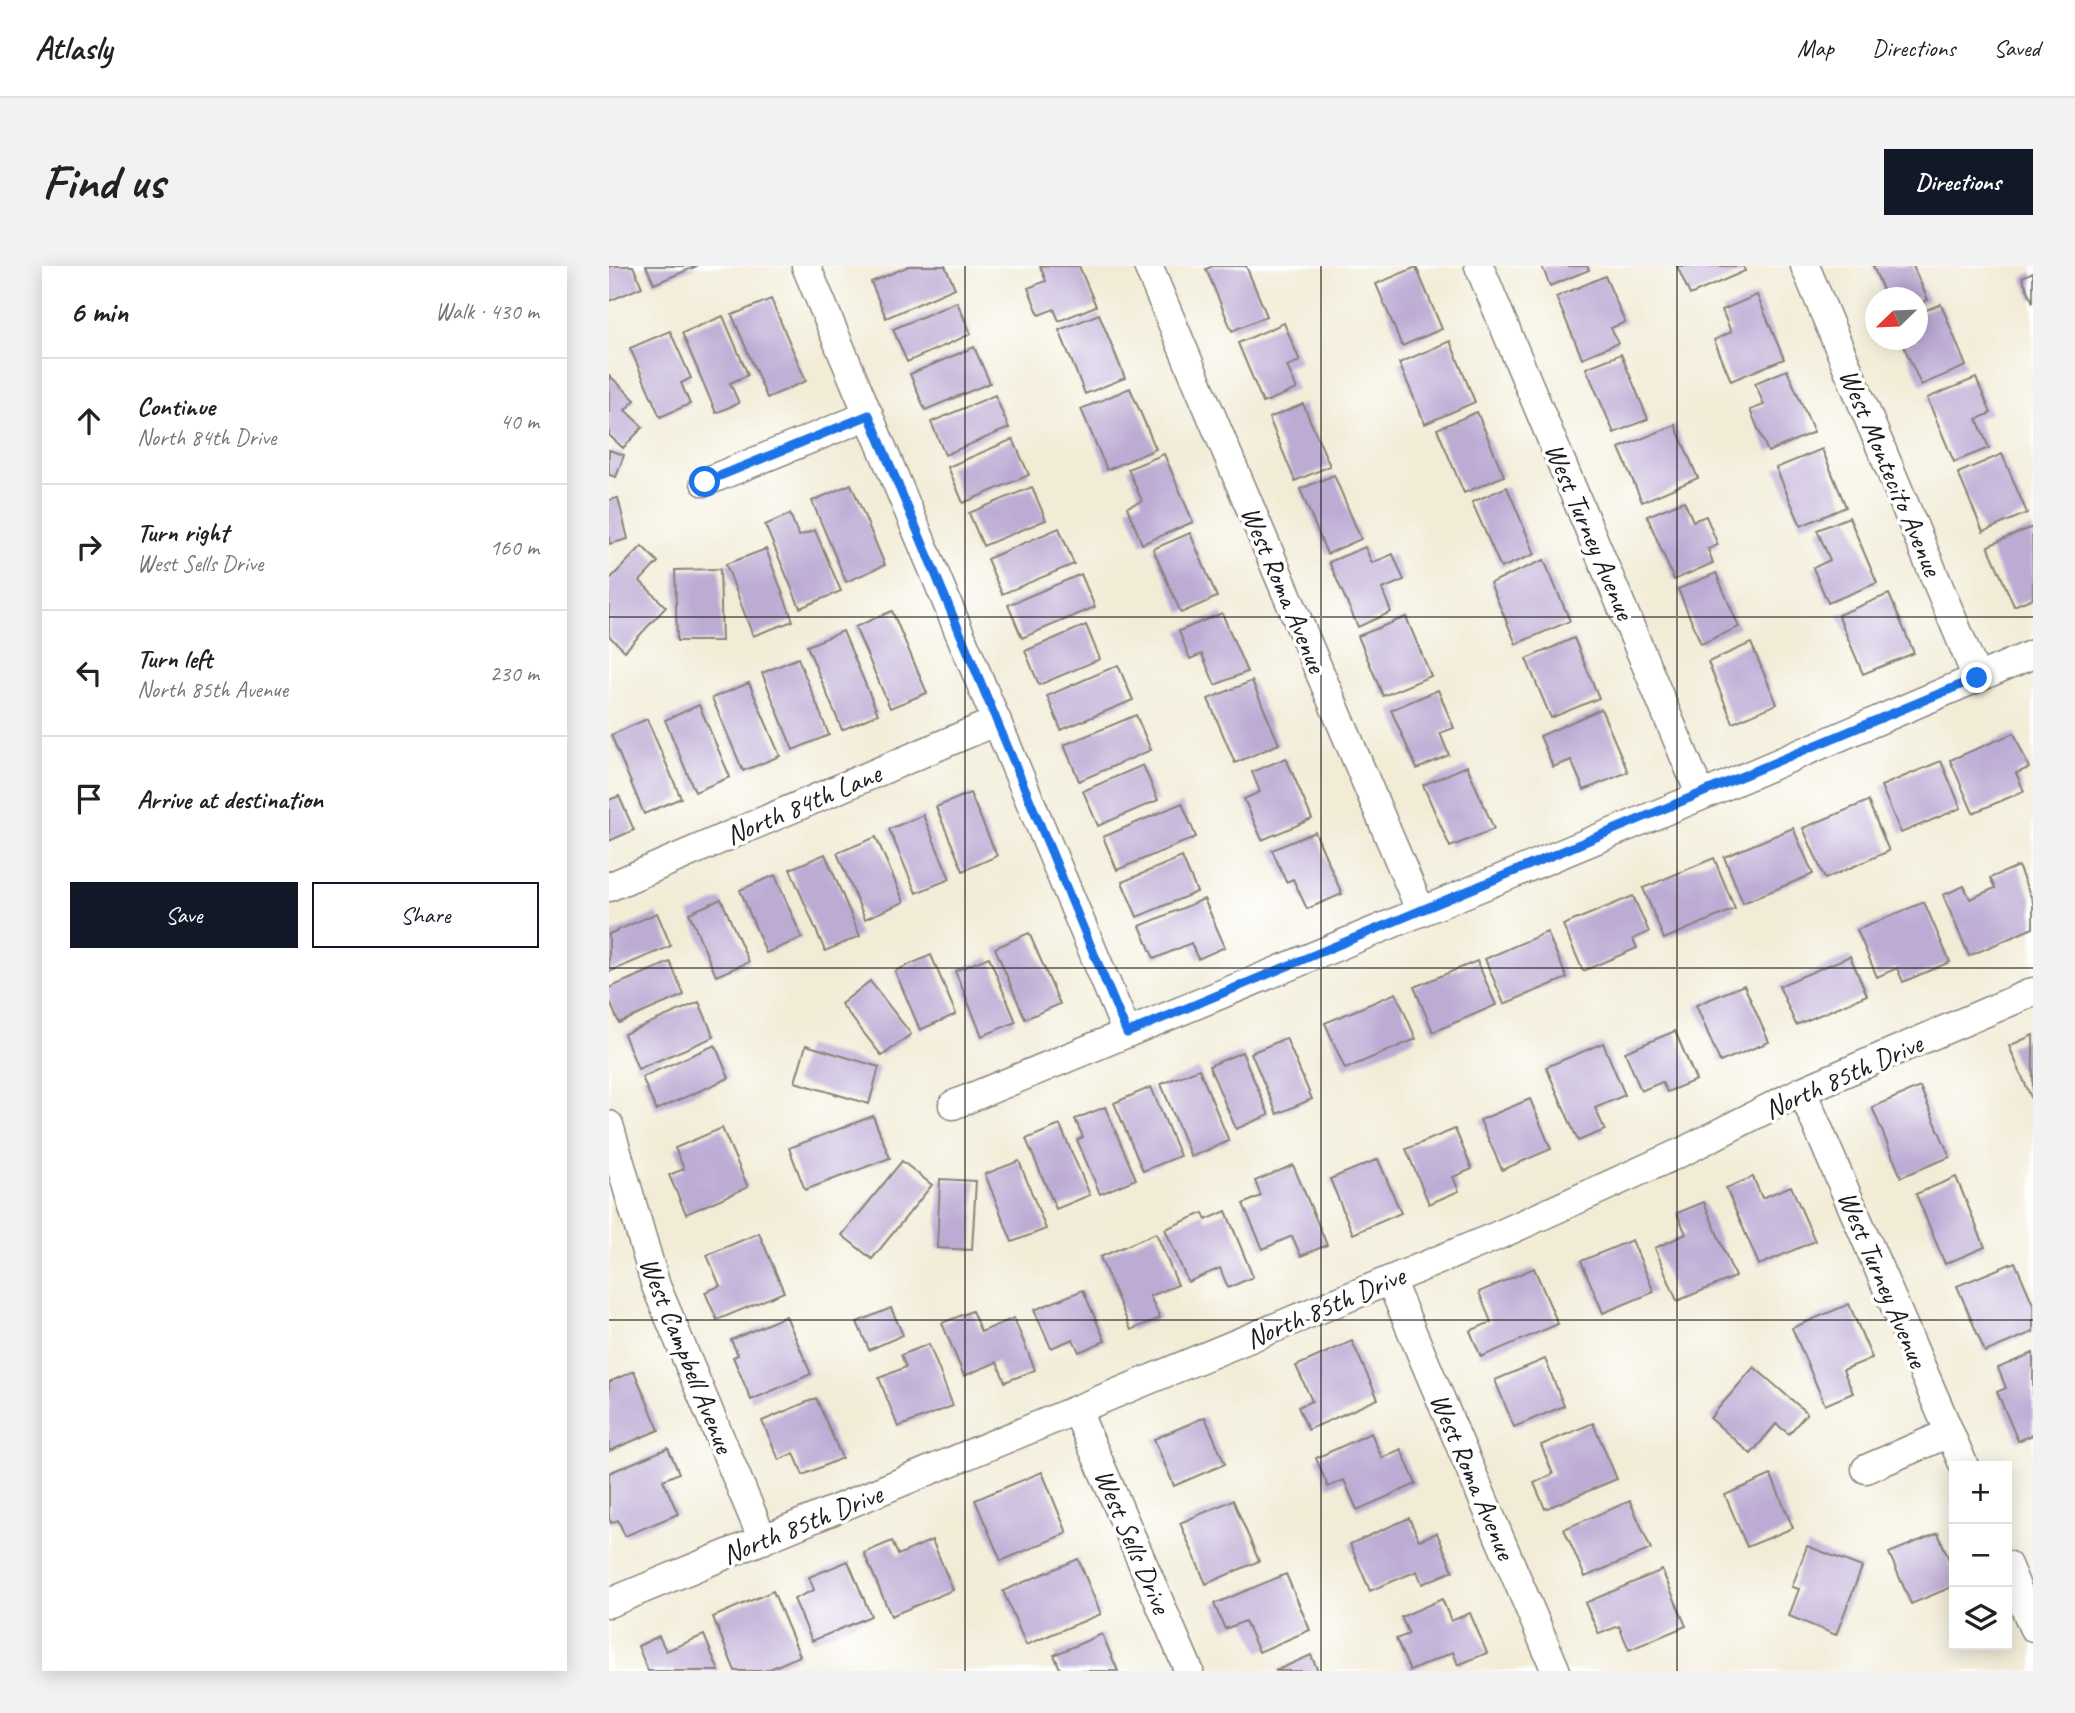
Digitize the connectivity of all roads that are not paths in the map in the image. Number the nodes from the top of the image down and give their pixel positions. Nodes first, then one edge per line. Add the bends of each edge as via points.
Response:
1 (806, 266) edge
2 (1148, 266) edge
3 (1479, 266) edge
4 (1805, 266) edge
5 (869, 415) junction
6 (705, 482) dead end
7 (2033, 654) edge
8 (1977, 678) junction
9 (997, 722) junction
10 (1700, 796) junction
11 (609, 887) edge
12 (1421, 912) junction
13 (2033, 992) edge
14 (1127, 1033) junction
15 (1802, 1091) junction
16 (953, 1105) dead end
17 (609, 1125) edge
18 (1389, 1280) junction
19 (1077, 1411) junction
20 (1949, 1433) junction
21 (1962, 1461) edge
22 (1866, 1469) dead end
23 (763, 1540) junction
24 (2012, 1577) edge
25 (609, 1603) edge
26 (2033, 1627) edge
27 (1189, 1671) edge
28 (1556, 1671) edge

1 - 5 street
2 - 12 street, West Roma Avenue
3 - 10 street, West Turney Avenue
4 - 8 street, West Montecito Avenue
5 - 6 street
5 - 9 street
7 - 8 street
8 - 10 street
9 - 11 street, North 84th Lane
9 - 14 street
10 - 12 street
12 - 14 street
13 - 15 street, North 85th Drive
14 - 16 street
15 - 18 street, North 85th Drive via 1684,1151
15 - 20 street, West Turney Avenue
17 - 23 street, West Campbell Avenue via 656,1286
18 - 19 street, North 85th Drive
18 - 28 street, West Roma Avenue
19 - 23 street, North 85th Drive
19 - 27 street, West Sells Drive
20 - 21 street, West Turney Avenue
20 - 22 street
23 - 25 street, North 85th Drive
24 - 26 street

